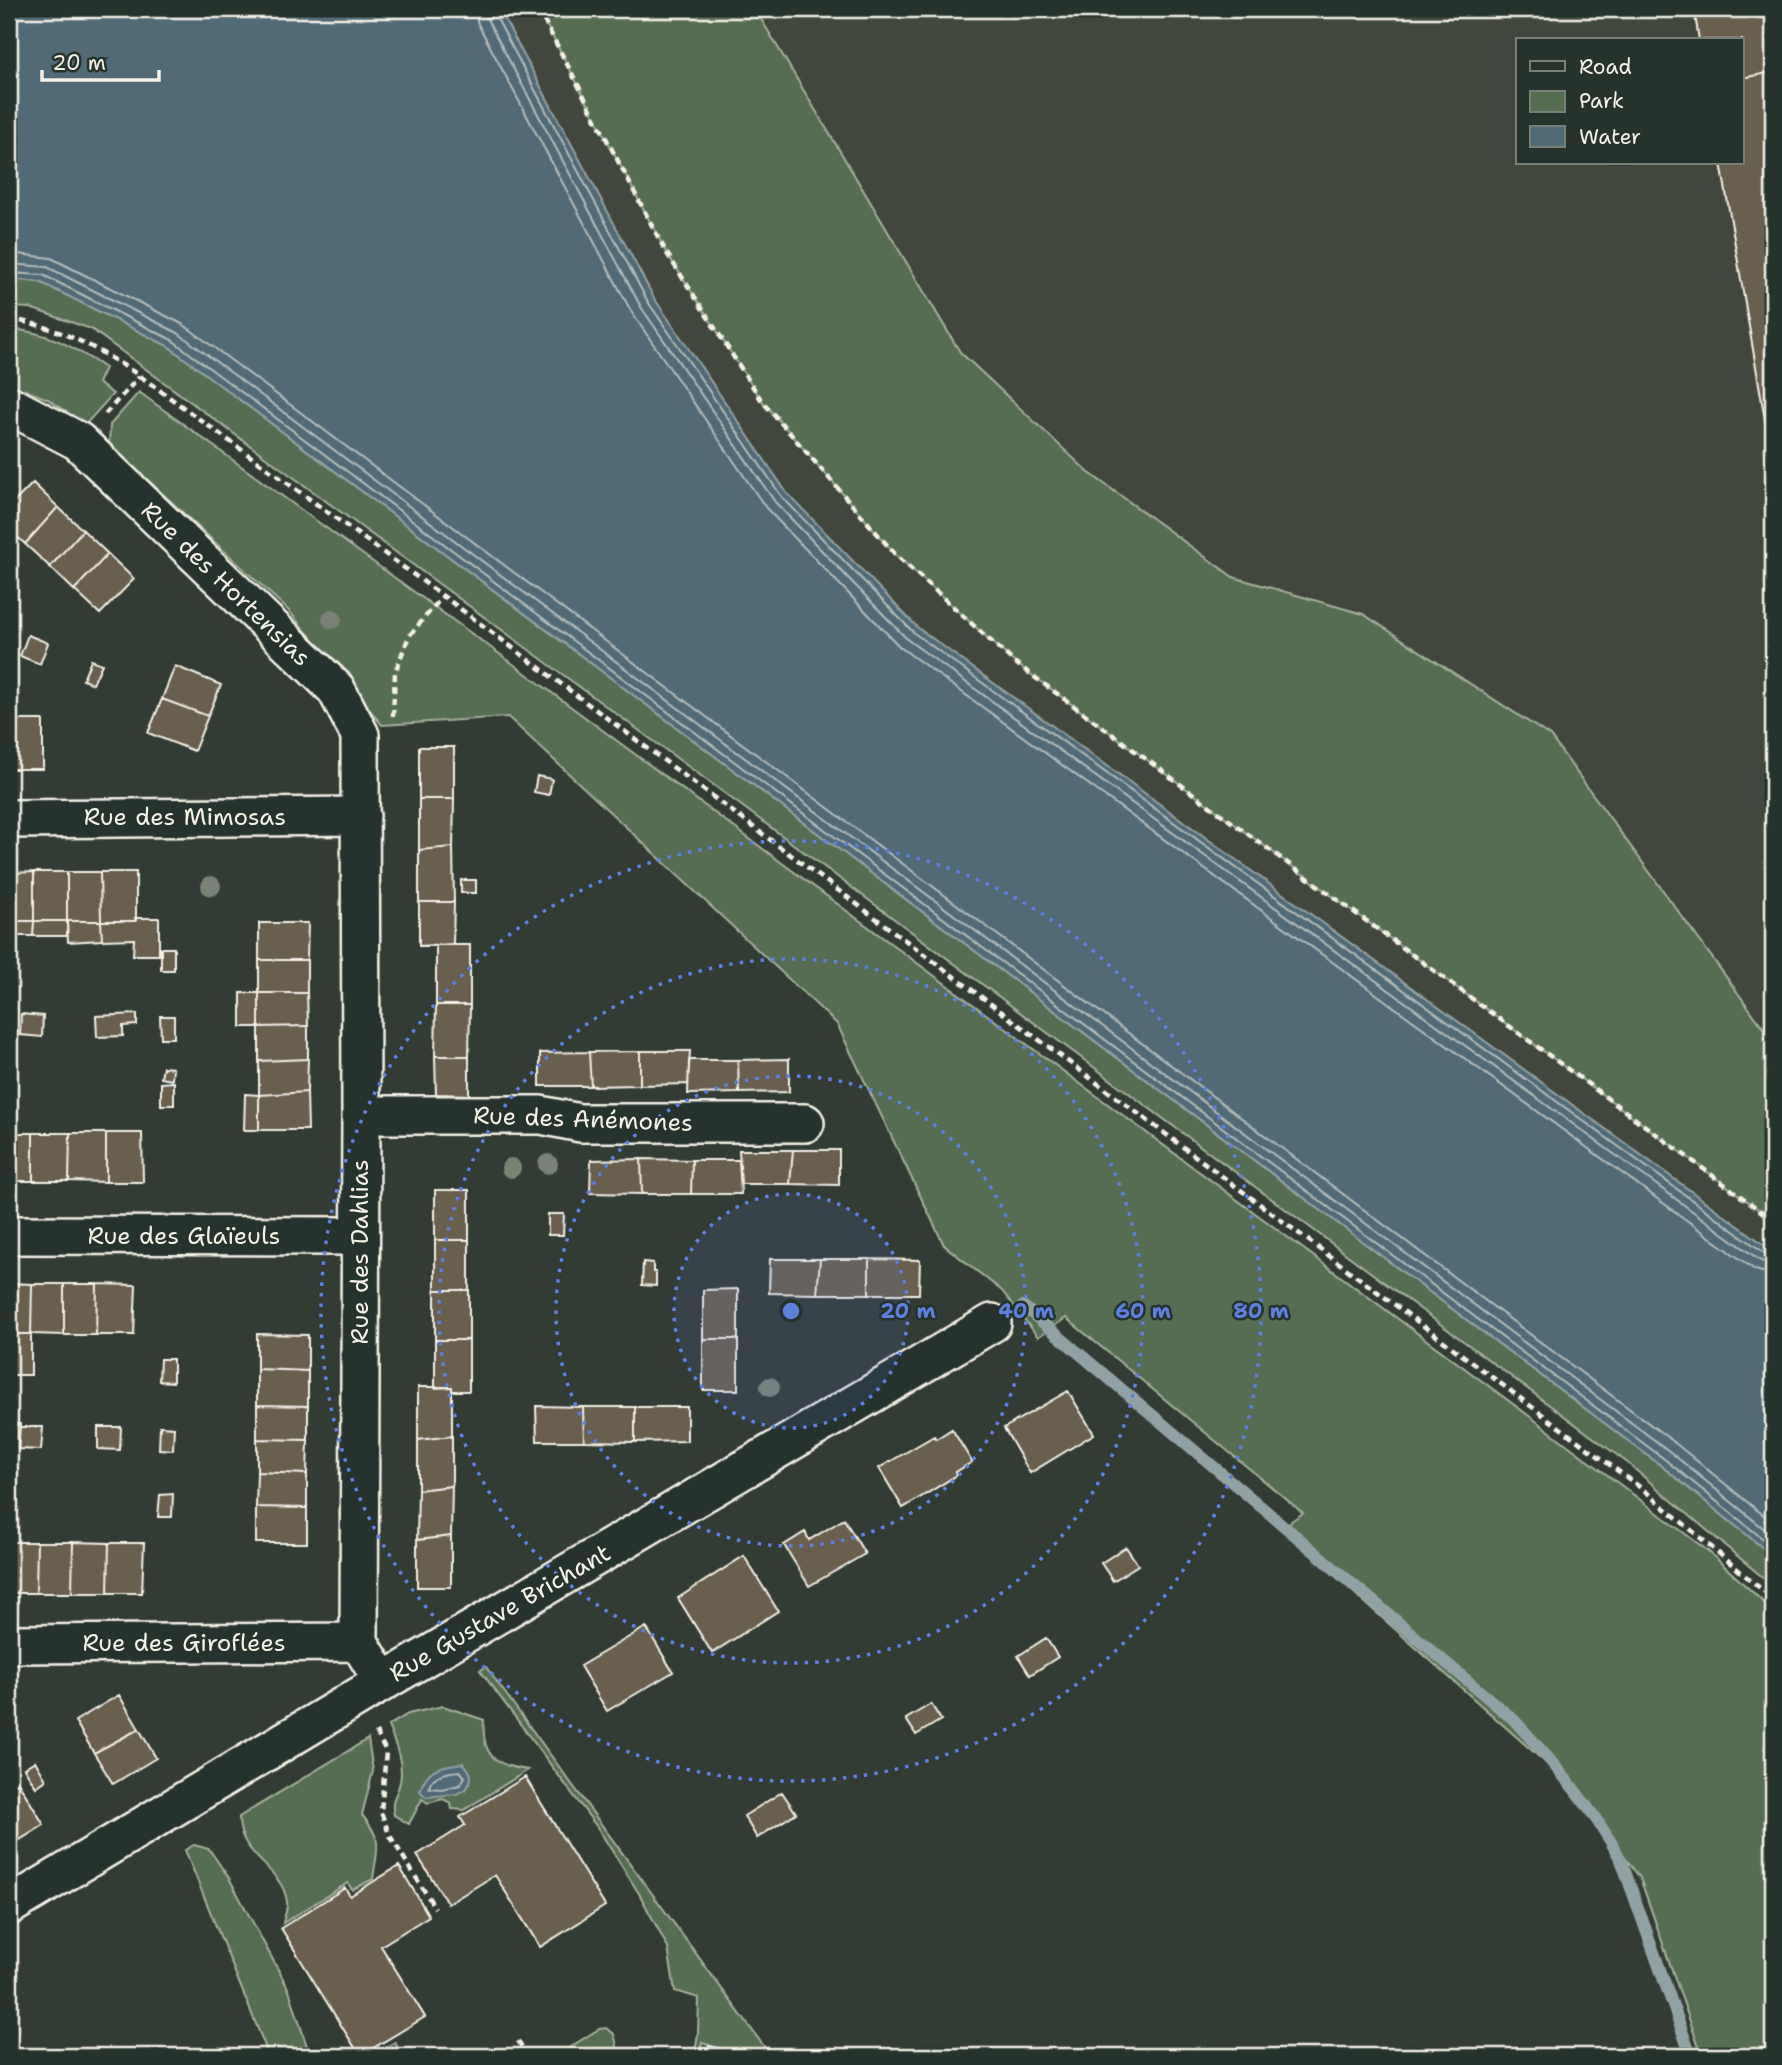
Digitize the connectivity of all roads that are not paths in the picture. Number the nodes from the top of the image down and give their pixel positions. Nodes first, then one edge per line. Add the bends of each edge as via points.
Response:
1 (9, 405) edge
2 (361, 816) junction
3 (9, 819) edge
4 (361, 1115) junction
5 (805, 1123) dead end
6 (9, 1235) edge
7 (360, 1236) junction
8 (992, 1323) dead end
9 (359, 1642) junction
10 (9, 1644) edge
11 (370, 1689) junction
12 (9, 1906) edge

1 - 2 street, Rue des Hortensias via 78,442 335,689 360,735
2 - 3 street, Rue des Mimosas
2 - 4 street, Rue des Dahlias
4 - 5 street, Rue des Anémones via 541,1115 580,1123
4 - 7 street, Rue des Dahlias
6 - 7 street, Rue des Glaïeuls
7 - 9 street, Rue des Dahlias
8 - 11 street, Rue Gustave Brichant
9 - 10 street, Rue des Giroflées
9 - 11 street
11 - 12 street, Rue Gustave Brichant

